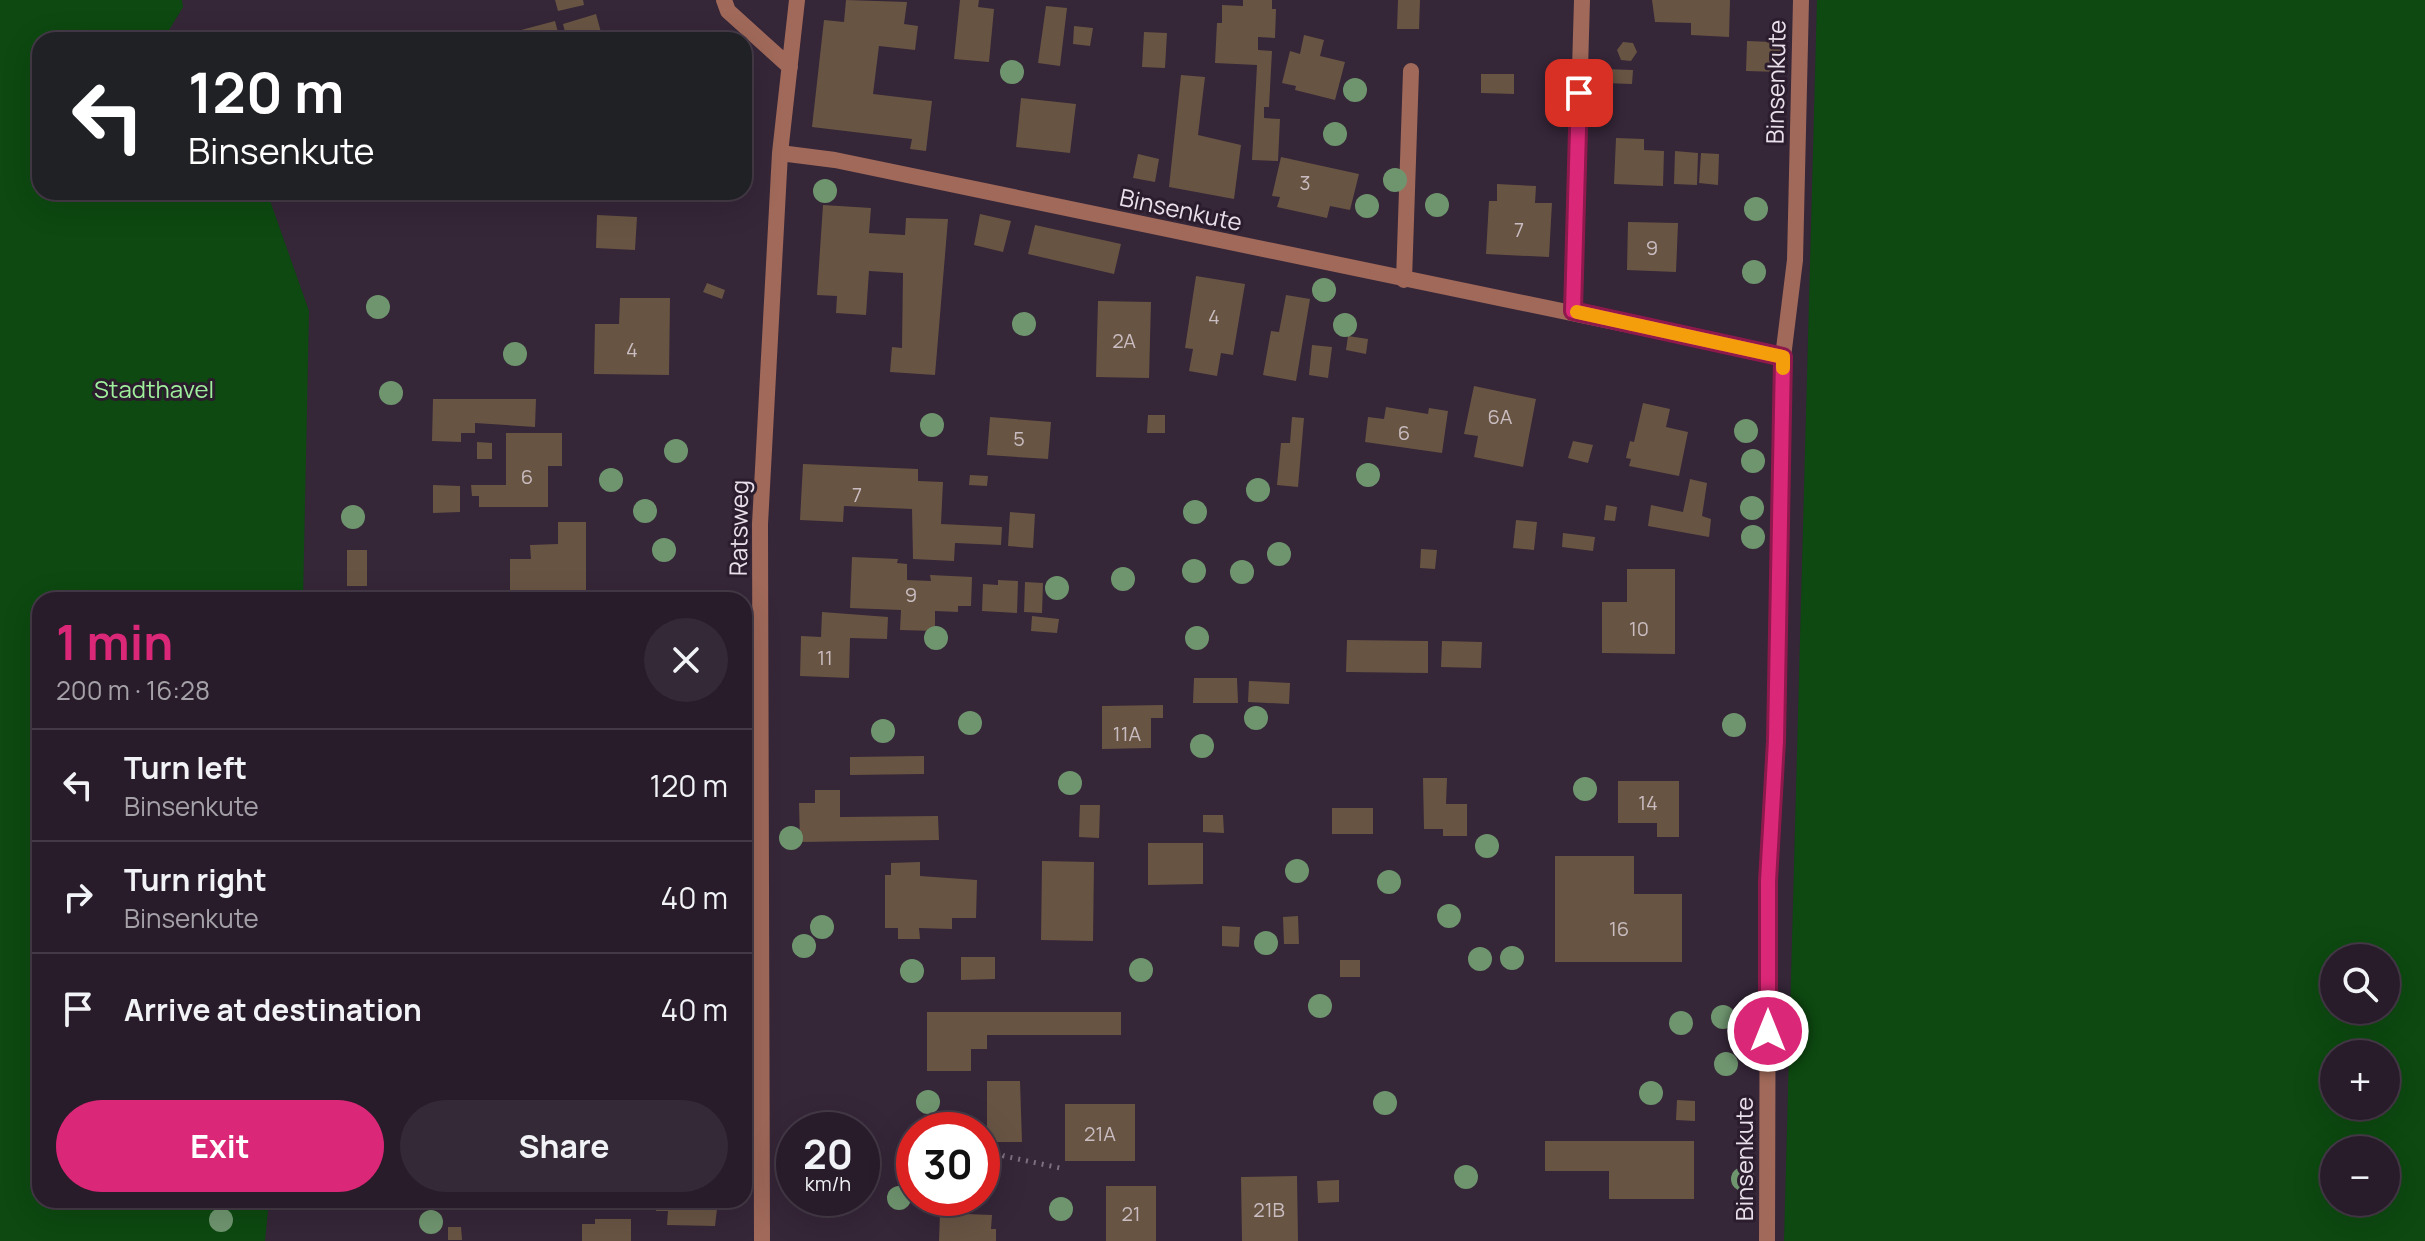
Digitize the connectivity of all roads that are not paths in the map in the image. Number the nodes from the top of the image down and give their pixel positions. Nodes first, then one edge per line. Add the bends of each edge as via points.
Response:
1 (724, 0) edge
2 (797, 0) edge
3 (1582, 0) edge
4 (1801, 0) edge
5 (751, 32) edge
6 (752, 33) edge
7 (790, 67) junction
8 (1411, 71) dead end
9 (780, 153) junction
10 (1404, 280) junction
11 (1573, 311) junction
12 (1783, 357) junction
13 (762, 1241) edge
14 (1767, 1241) edge

1 - 5 street via 728,11
2 - 7 street, Ratsweg
3 - 11 street
4 - 12 street, Binsenkute via 1795,260
6 - 7 street
7 - 9 street, Ratsweg
8 - 10 street
9 - 10 street, Binsenkute via 835,160
9 - 13 street, Ratsweg via 760,524
10 - 11 street, Binsenkute
11 - 12 street, Binsenkute
12 - 14 street, Binsenkute via 1768,881

